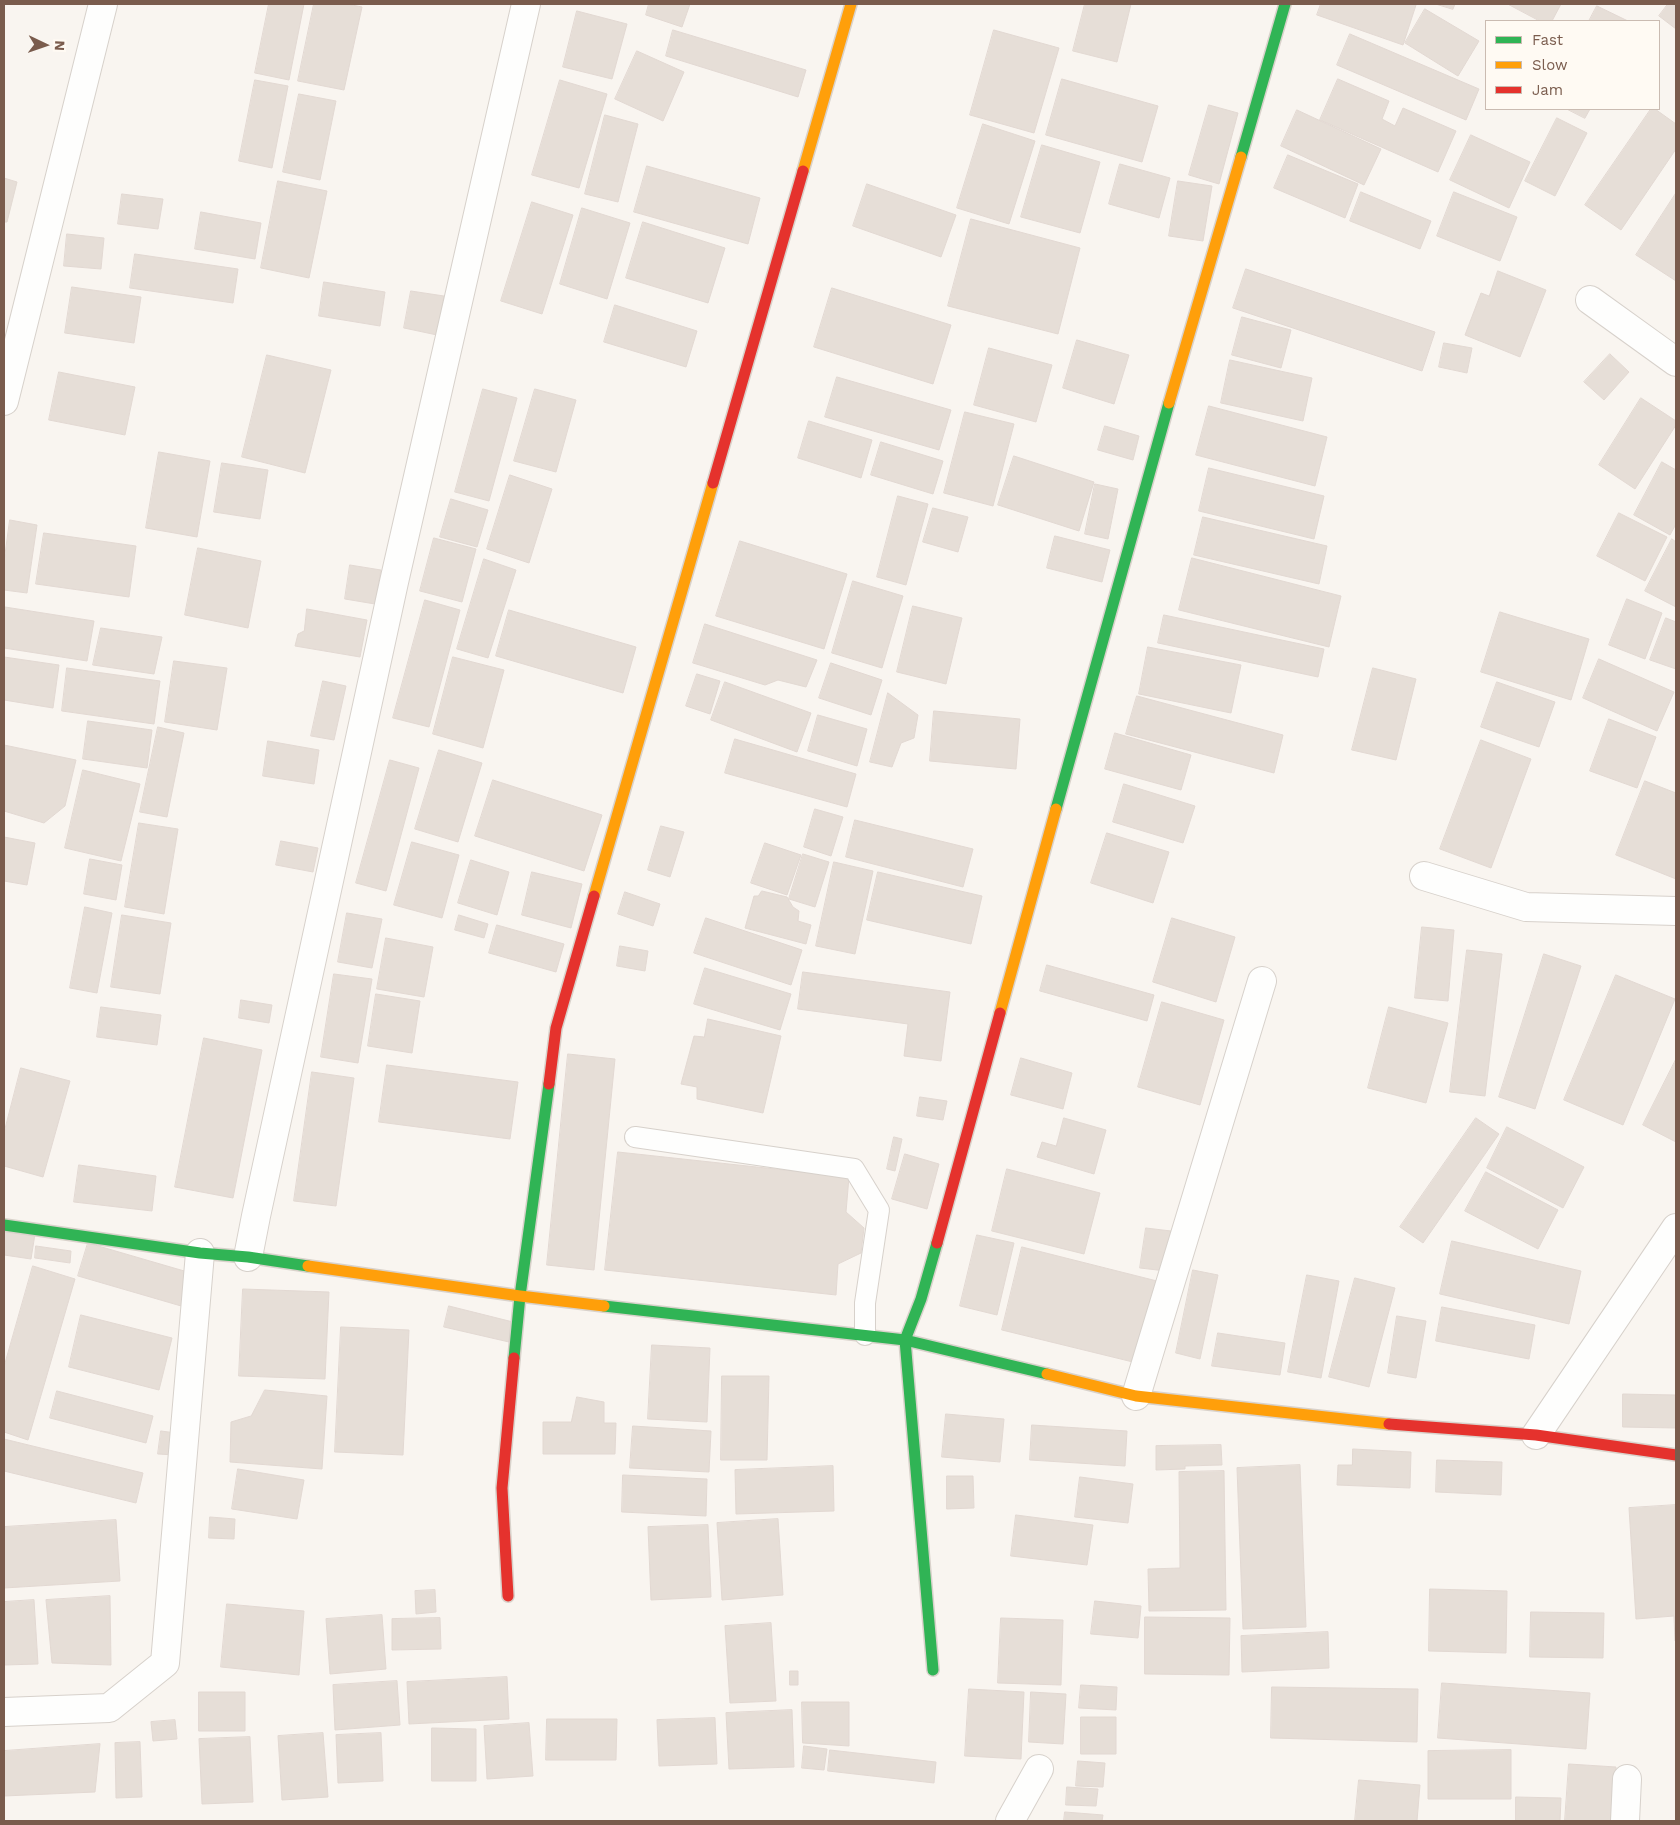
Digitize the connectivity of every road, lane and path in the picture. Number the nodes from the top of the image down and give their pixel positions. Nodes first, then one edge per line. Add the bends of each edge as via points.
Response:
1 (103, 4) edge
2 (526, 4) edge
3 (851, 4) edge
4 (1285, 4) edge
5 (1590, 300) dead end
6 (1676, 362) edge
7 (4, 400) edge
8 (1424, 876) dead end
9 (1676, 911) edge
10 (1262, 981) dead end
11 (635, 1137) dead end
12 (4, 1225) edge
13 (1676, 1228) edge
14 (200, 1253) junction
15 (248, 1257) junction
16 (520, 1296) junction
17 (865, 1336) junction
18 (905, 1340) junction
19 (1136, 1396) junction
20 (1536, 1435) junction
21 (1676, 1455) edge
22 (508, 1596) dead end
23 (933, 1670) dead end
24 (4, 1712) edge
25 (1039, 1769) dead end
26 (1627, 1779) dead end
27 (1010, 1821) edge
28 (1625, 1821) edge

1 - 7 street
2 - 15 street via 394,582
3 - 16 street via 556,1028
4 - 18 street via 1157,443 924,1289
5 - 6 street
8 - 9 street via 1526,907
10 - 19 street
11 - 17 lane via 854,1169 879,1210 865,1303
12 - 14 street
13 - 20 street
14 - 15 street
14 - 24 street via 165,1663 108,1708
15 - 16 street
16 - 17 street
16 - 22 street via 502,1488
17 - 18 street
18 - 19 street
18 - 23 street
19 - 20 street via 1362,1422
20 - 21 street
25 - 27 street
26 - 28 street

